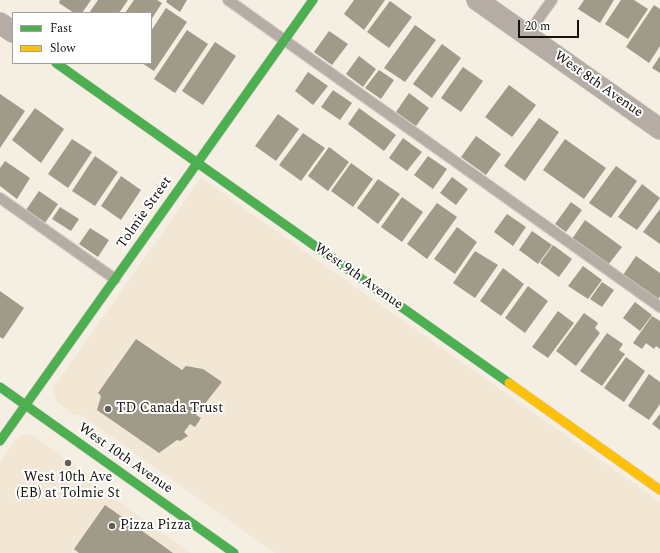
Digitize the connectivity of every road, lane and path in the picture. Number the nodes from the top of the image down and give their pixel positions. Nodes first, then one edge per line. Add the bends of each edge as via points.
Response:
1 (228, 0) edge
2 (313, 0) edge
3 (477, 0) edge
4 (552, 0) edge
5 (0, 23) edge
6 (12, 31) edge
7 (527, 35) junction
8 (284, 40) junction
9 (57, 64) edge
10 (660, 129) edge
11 (197, 163) junction
12 (0, 198) edge
13 (115, 279) junction
14 (660, 307) edge
15 (0, 387) edge
16 (26, 405) junction
17 (0, 441) edge
18 (660, 490) edge
19 (234, 553) edge

1 - 8 lane
2 - 8 street, Tolmie Street
3 - 7 street, West 8th Avenue
4 - 7 lane
5 - 6 street
7 - 10 street, West 8th Avenue
8 - 11 street, Tolmie Street
8 - 14 lane
9 - 11 street, West 9th Avenue
11 - 13 street, Tolmie Street
11 - 18 street, West 9th Avenue
12 - 13 lane
13 - 16 street, Tolmie Street
15 - 16 street, West 10th Avenue
16 - 17 street, Tolmie Street
16 - 19 street, West 10th Avenue

